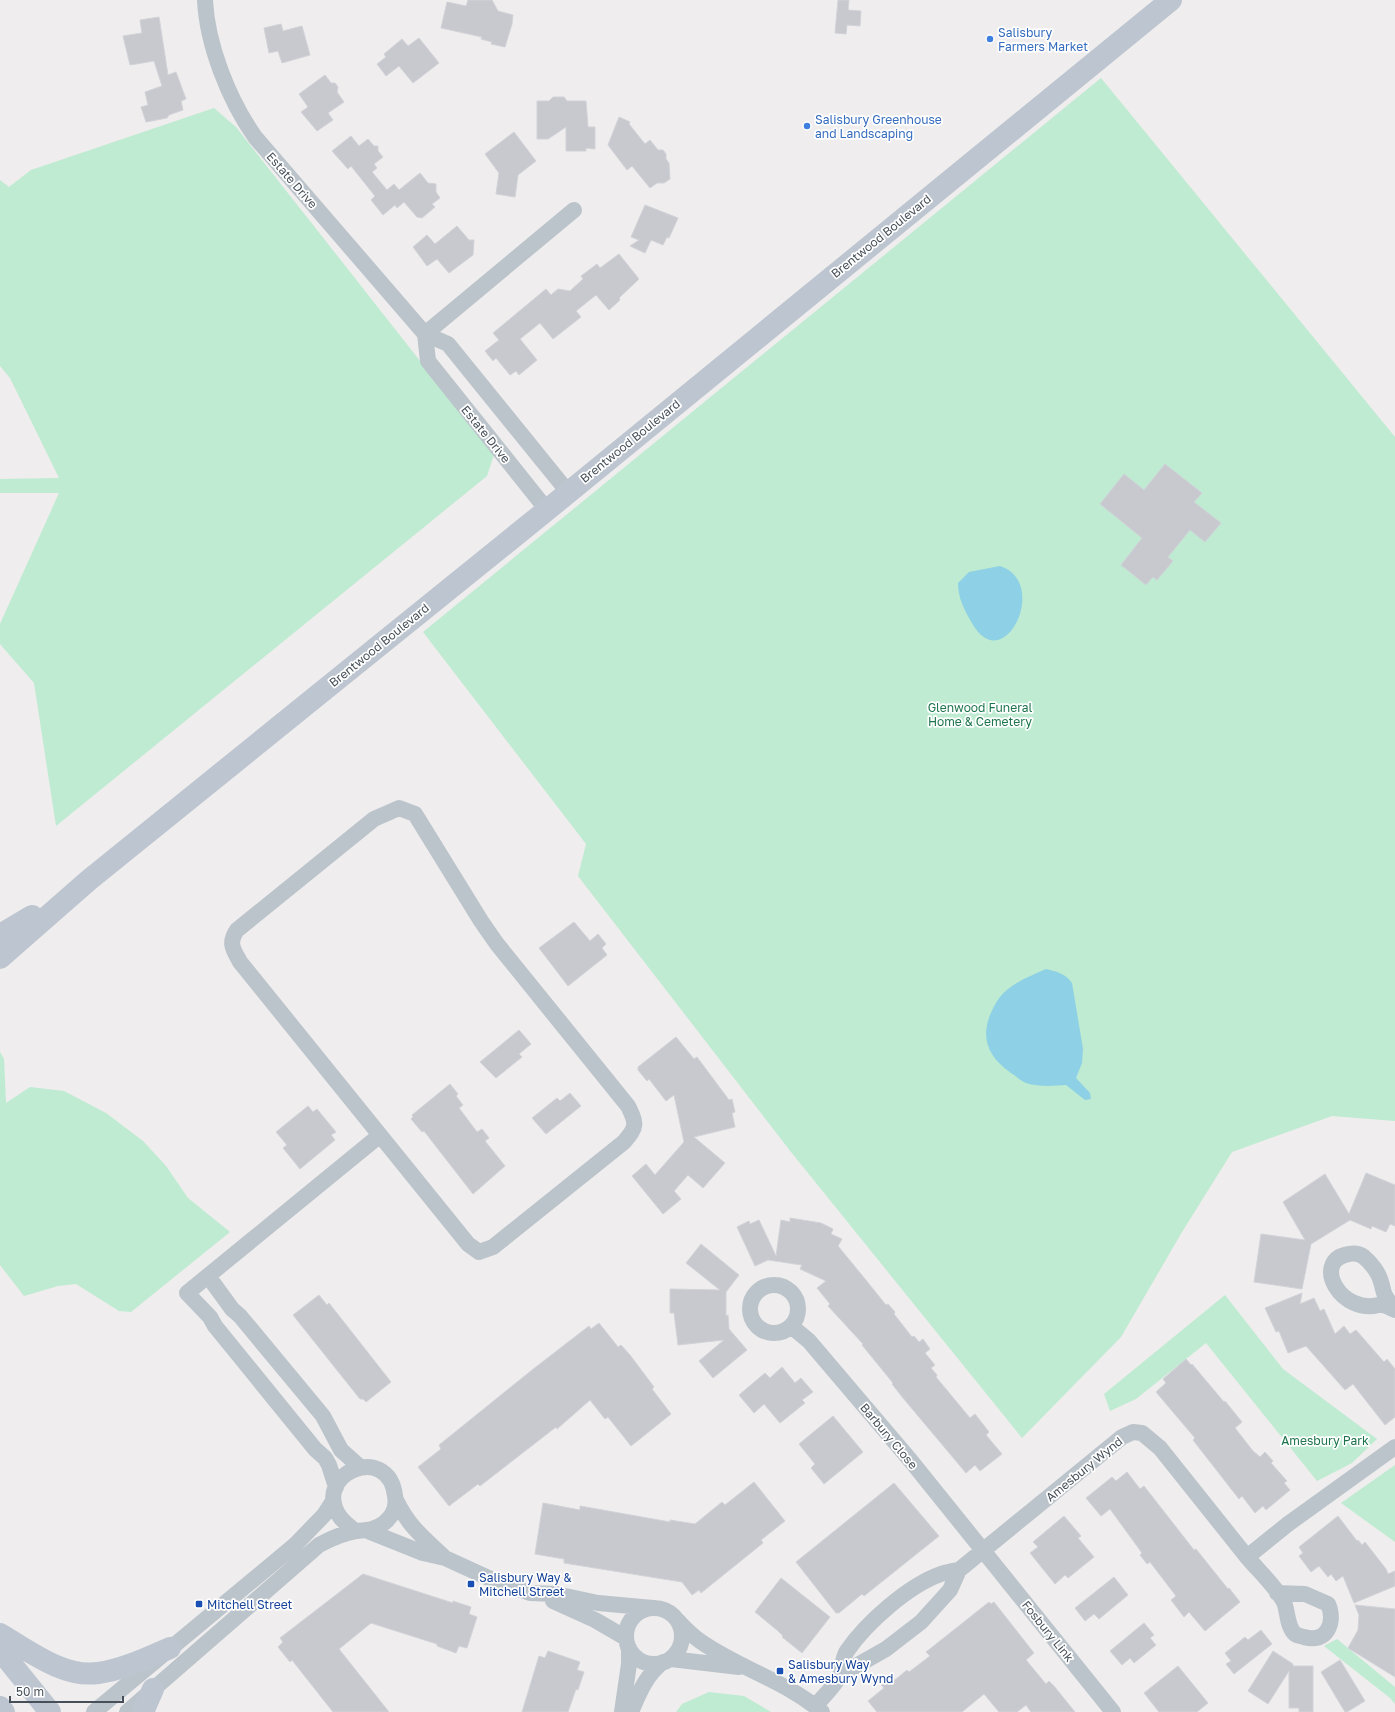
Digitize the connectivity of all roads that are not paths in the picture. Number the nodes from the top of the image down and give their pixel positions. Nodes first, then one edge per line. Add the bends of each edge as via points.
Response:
1 (205, 0) edge
2 (1171, 0) edge
3 (574, 210) dead end
4 (425, 334) junction
5 (568, 492) junction
6 (547, 510) junction
7 (89, 880) junction
8 (0, 936) edge
9 (0, 958) edge
10 (379, 1136) junction
11 (208, 1276) junction
12 (791, 1326) dead end
13 (1395, 1447) edge
14 (360, 1467) junction
15 (334, 1494) junction
16 (396, 1500) junction
17 (362, 1531) junction
18 (983, 1550) junction
19 (1247, 1556) junction
20 (445, 1558) junction
21 (959, 1570) junction
22 (1276, 1592) dead end
23 (537, 1594) junction
24 (653, 1608) junction
25 (677, 1620) junction
26 (0, 1634) edge
27 (628, 1643) junction
28 (170, 1648) junction
29 (0, 1650) edge
30 (667, 1661) junction
31 (748, 1668) junction
32 (840, 1675) junction
33 (153, 1689) junction
34 (0, 1708) edge
35 (818, 1709) edge
36 (4, 1712) edge
37 (50, 1712) edge
38 (94, 1712) edge
39 (126, 1712) edge
40 (143, 1712) edge
41 (622, 1712) edge
42 (631, 1712) edge
43 (1113, 1712) edge

1 - 4 street, Estate Drive via 206,15 217,57 244,123
2 - 5 street, Brentwood Boulevard
3 - 4 street
4 - 5 street, Estate Drive via 448,344
4 - 6 street, Estate Drive via 428,361
5 - 6 street, Brentwood Boulevard
6 - 7 street, Brentwood Boulevard
7 - 8 street, Brentwood Boulevard
7 - 9 street, Brentwood Boulevard
10 - 10 street via 468,1244 479,1252 493,1247 624,1142 633,1131 636,1120 628,1106 497,944 415,814 399,808 374,819 237,930 232,938 233,948 240,962
10 - 11 street
11 - 14 street via 227,1303 323,1416 341,1450
11 - 15 street via 187,1293 210,1317 310,1443 326,1458
12 - 18 street, Barbury Close via 809,1341
13 - 19 street
14 - 15 street via 341,1478
14 - 16 street via 381,1471 389,1478 394,1486
15 - 17 street via 340,1517
15 - 28 street via 316,1524 295,1545
16 - 17 street via 392,1515 385,1523
16 - 20 street via 415,1531
17 - 20 street via 423,1553
17 - 33 street via 319,1545
18 - 19 street, Amesbury Wynd via 1122,1437 1133,1432 1142,1433 1160,1448
18 - 21 street, Amesbury Wynd
18 - 43 street, Fosbury Link
19 - 22 street, Amesbury Wynd
20 - 23 street via 494,1580
21 - 32 street, Amesbury Wynd via 950,1590 921,1622 886,1649
21 - 32 street, Amesbury Wynd via 928,1580 879,1617 856,1639 846,1653
23 - 24 street via 556,1594 598,1603
23 - 27 street via 595,1620
24 - 25 street via 670,1614
24 - 27 street via 644,1610 633,1618 627,1629
25 - 30 street via 682,1638 679,1647
25 - 31 street via 699,1641
26 - 28 street via 62,1668 82,1673 97,1673 124,1666
27 - 30 street via 641,1660 649,1663
27 - 41 street via 629,1664
28 - 38 street
29 - 37 street
30 - 31 street
30 - 42 street via 655,1668 645,1681
31 - 35 street via 795,1693
32 - 35 street, Amesbury Wynd
33 - 39 street
33 - 40 street
34 - 36 street

